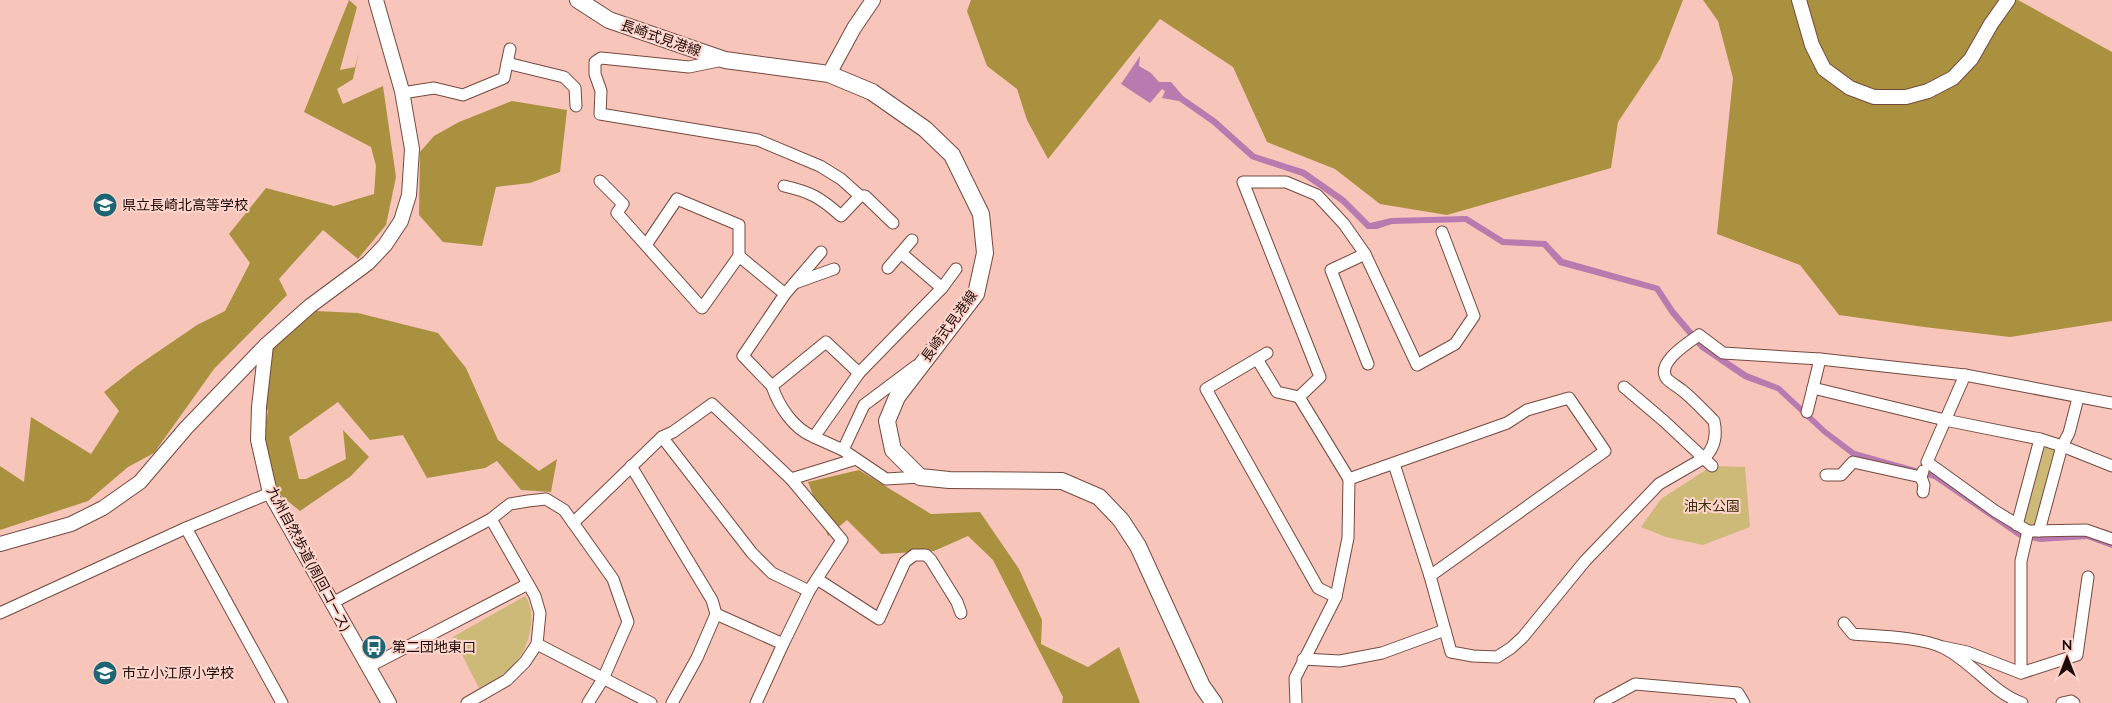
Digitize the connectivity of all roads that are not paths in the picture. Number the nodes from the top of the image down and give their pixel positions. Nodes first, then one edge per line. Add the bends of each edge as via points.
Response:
1 (376, 0) edge
2 (578, 0) edge
3 (873, 0) edge
4 (1799, 0) edge
5 (2008, 0) edge
6 (510, 49) dead end
7 (725, 60) junction
8 (507, 63) junction
9 (829, 74) junction
10 (402, 93) junction
11 (576, 106) dead end
12 (600, 181) dead end
13 (784, 186) dead end
14 (860, 196) junction
15 (893, 223) dead end
16 (1442, 232) dead end
17 (912, 240) dead end
18 (646, 245) junction
19 (821, 252) dead end
20 (901, 253) junction
21 (1365, 254) junction
22 (739, 256) junction
23 (888, 268) dead end
24 (834, 269) dead end
25 (956, 269) dead end
26 (794, 284) junction
27 (942, 288) junction
28 (785, 294) junction
29 (266, 345) junction
30 (1267, 353) dead end
31 (927, 357) junction
32 (1257, 359) junction
33 (1820, 359) junction
34 (1368, 364) dead end
35 (859, 373) junction
36 (1965, 375) junction
37 (772, 386) junction
38 (1624, 387) dead end
39 (1813, 388) junction
40 (1300, 397) junction
41 (2078, 398) junction
42 (2112, 403) edge
43 (1807, 412) dead end
44 (1945, 420) junction
45 (662, 437) junction
46 (814, 438) junction
47 (2040, 439) junction
48 (2062, 446) junction
49 (843, 450) junction
50 (856, 459) junction
51 (1708, 462) junction
52 (1927, 462) junction
53 (1394, 464) junction
54 (631, 466) junction
55 (2112, 466) edge
56 (1826, 475) dead end
57 (920, 477) junction
58 (1921, 477) junction
59 (791, 478) junction
60 (1349, 478) junction
61 (270, 492) junction
62 (1923, 492) dead end
63 (490, 519) junction
64 (573, 523) junction
65 (2017, 525) junction
66 (186, 528) junction
67 (2033, 531) junction
68 (2112, 539) edge
69 (0, 544) edge
70 (1430, 576) junction
71 (2088, 577) dead end
72 (817, 579) junction
73 (528, 584) junction
74 (809, 591) junction
75 (1336, 597) junction
76 (332, 603) junction
77 (0, 613) edge
78 (961, 613) dead end
79 (716, 614) junction
80 (1844, 623) dead end
81 (1445, 630) junction
82 (537, 644) junction
83 (782, 644) junction
84 (1943, 648) junction
85 (1303, 659) junction
86 (368, 667) junction
87 (2021, 673) junction
88 (603, 679) junction
89 (282, 703) edge
90 (389, 703) edge
91 (467, 703) edge
92 (588, 703) edge
93 (650, 703) edge
94 (672, 703) edge
95 (756, 703) edge
96 (1214, 703) edge
97 (1296, 703) edge
98 (1600, 703) edge
99 (1744, 703) edge
100 (2022, 703) edge
101 (2062, 703) edge
102 (2074, 703) edge

1 - 10 street
2 - 7 main road, 長崎式見港線 via 609,20
3 - 9 street
4 - 5 street via 1812,45 1824,69 1850,88 1874,97 1906,97 1928,91 1953,78 1971,59
6 - 8 street
7 - 9 main road, 長崎式見港線
7 - 14 street via 690,67 601,58 595,62 601,91 600,114 758,140 820,166 842,179
8 - 10 street via 504,78 463,95 434,88
8 - 11 street via 564,77 575,88
9 - 31 main road, 長崎式見港線 via 872,92 925,129 952,155 981,214 985,253 976,294
10 - 29 street via 412,149 409,195 400,221 368,264 310,306
12 - 18 street via 623,204 617,213
13 - 14 street via 808,192 841,216
14 - 15 street via 865,196
16 - 21 street via 1474,316 1455,344 1417,365
17 - 20 street
18 - 22 street via 702,308
18 - 22 street via 677,199 740,225
19 - 26 street
20 - 23 street
20 - 27 street
21 - 34 street via 1331,270
21 - 40 street via 1344,224 1317,195 1286,182 1243,182 1320,377
22 - 28 street
24 - 26 street
25 - 27 street
26 - 28 street
27 - 35 street
28 - 37 street via 743,356
29 - 61 street, 九州自然歩道(周回コース) via 258,440
29 - 69 street via 186,428 140,482 103,508 71,524
30 - 32 street
31 - 49 street via 864,405
31 - 57 main road, 長崎式見港線 via 897,397 887,421 893,450
32 - 40 street via 1277,392
32 - 75 street via 1206,389 1318,588
33 - 36 street
33 - 39 street
33 - 51 street via 1723,353 1699,335 1676,351 1666,364 1667,378 1714,421 1716,440
35 - 37 street via 826,342
35 - 46 street
36 - 41 street
36 - 44 street
37 - 46 street via 776,399 800,432
38 - 51 street
39 - 43 street
39 - 44 street
40 - 60 street
41 - 42 street
41 - 48 street via 2069,433
44 - 47 street
44 - 52 street
45 - 54 street
45 - 59 street via 712,404
45 - 74 street via 752,553 772,573
46 - 49 street
47 - 48 street
47 - 65 street
48 - 55 street
48 - 67 street
49 - 50 street
50 - 57 street via 886,479
50 - 59 street
51 - 81 street via 1658,484 1585,561 1523,637 1497,657 1451,652
52 - 58 street
52 - 65 street
53 - 60 street
53 - 70 street
53 - 70 street via 1507,422 1527,410 1569,398 1605,451
54 - 64 street
54 - 79 street via 712,600
56 - 58 street via 1841,475 1853,462
57 - 96 main road via 1062,481 1099,497 1121,520 1138,546 1202,686
58 - 62 street
59 - 72 street via 842,540
60 - 75 street via 1348,538
61 - 66 street
61 - 76 street, 九州自然歩道(周回コース)
63 - 64 street via 510,504 546,499 564,510
63 - 73 street
63 - 76 street
64 - 88 street via 613,579 628,622
65 - 67 street
66 - 77 street
66 - 89 street
67 - 68 street via 2086,530
67 - 87 street via 2021,561
70 - 81 street
71 - 87 street via 2076,655
72 - 74 street
72 - 78 street via 880,619 905,562 914,555 926,555
73 - 82 street via 540,613
73 - 86 street
74 - 83 street
75 - 85 street
76 - 86 street, 九州自然歩道(周回コース)
79 - 83 street
79 - 94 street
80 - 84 street via 1853,634 1903,638
81 - 85 street via 1382,652 1340,662
82 - 88 street
82 - 91 street via 507,680
83 - 95 street
84 - 87 street via 1967,652
84 - 100 street
85 - 97 street via 1295,678
86 - 90 street, 九州自然歩道(周回コース)
88 - 92 street
88 - 93 street
98 - 99 street via 1635,684 1738,693
101 - 102 street

